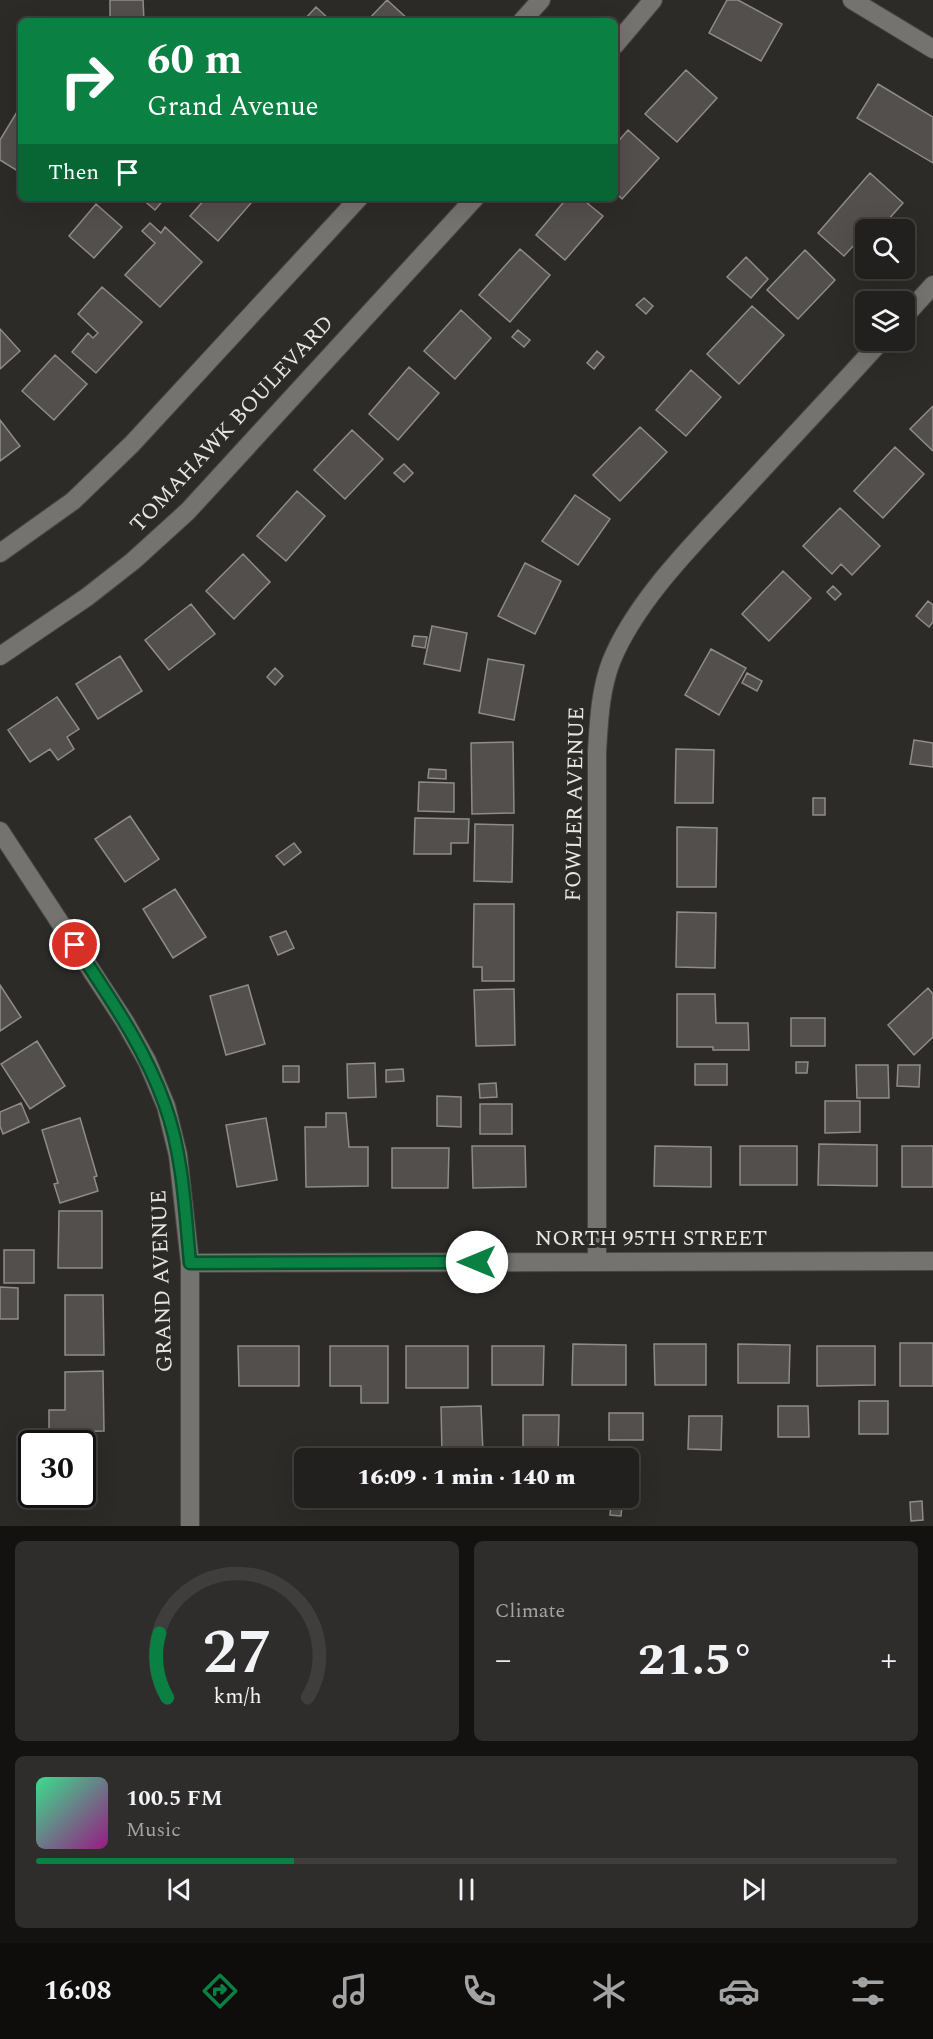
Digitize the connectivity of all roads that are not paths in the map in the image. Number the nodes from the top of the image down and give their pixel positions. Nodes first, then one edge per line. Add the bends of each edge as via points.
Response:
1 (541, 0) edge
2 (653, 0) edge
3 (852, 0) edge
4 (525, 18) edge
5 (618, 41) edge
6 (933, 49) edge
7 (356, 201) edge
8 (472, 201) edge
9 (933, 285) edge
10 (915, 305) edge
11 (872, 351) edge
12 (0, 553) edge
13 (0, 656) edge
14 (0, 831) edge
15 (933, 1261) edge
16 (597, 1262) junction
17 (190, 1263) junction
18 (190, 1526) edge

1 - 4 street
2 - 5 street
3 - 6 street
7 - 12 street via 132,444 73,501
8 - 13 street, TOMAHAWK BOULEVARD via 188,511 87,597
9 - 10 street
11 - 16 street, FOWLER AVENUE via 688,549 639,611 605,679 597,751
14 - 17 street, GRAND AVENUE via 147,1061 166,1106 178,1155
15 - 16 street, NORTH 95TH STREET
16 - 17 street, NORTH 95TH STREET
17 - 18 street, GRAND AVENUE

